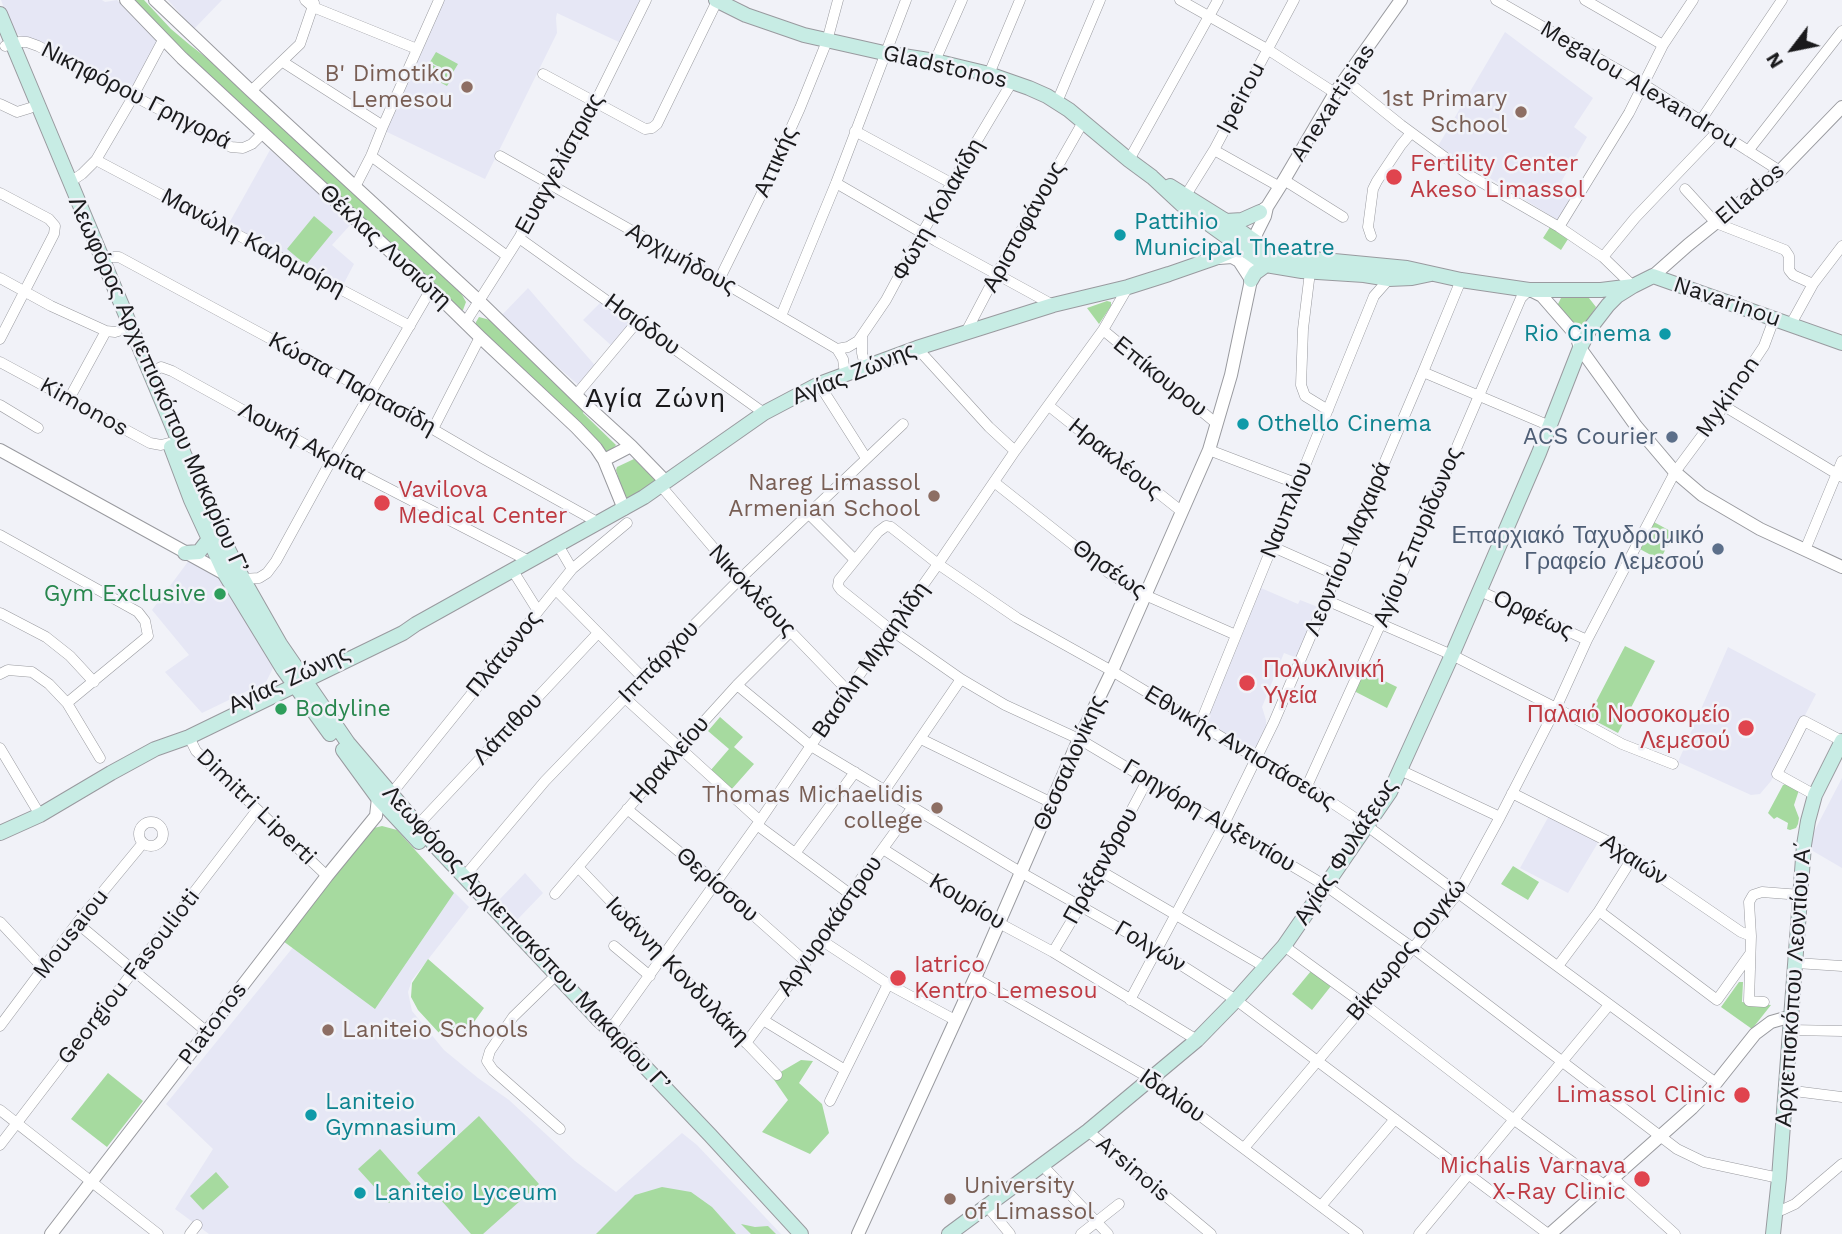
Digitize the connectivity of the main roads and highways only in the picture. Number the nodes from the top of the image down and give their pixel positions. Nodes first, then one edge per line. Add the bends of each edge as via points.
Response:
1 (720, 1) edge
2 (0, 13) edge
3 (0, 32) edge
4 (8, 45) junction
5 (1152, 177) junction
6 (1263, 209) road end
7 (1223, 226) junction
8 (1247, 244) junction
9 (1215, 258) junction
10 (1266, 265) junction
11 (1431, 274) junction
12 (1251, 280) road end
13 (1633, 286) junction
14 (1529, 290) joint
15 (126, 328) junction
16 (1842, 343) edge
17 (209, 539) junction
18 (185, 552) road end
19 (297, 680) junction
20 (1842, 741) edge
21 (167, 744) junction
22 (0, 834) edge
23 (695, 1126) junction
24 (790, 1234) edge
25 (801, 1234) edge
26 (949, 1234) edge
27 (1773, 1234) edge

1 - 5 main road, Gladstonos via 779,27 827,41 935,61 1029,88 1057,102
2 - 4 main road, Λεωφόρος Αρχιεπισκόπου Μακαρίου Γ’
3 - 4 main road, Λεωφόρος Αρχιεπισκόπου Μακαρίου Γ’
4 - 15 main road, Λεωφόρος Αρχιεπισκόπου Μακαρίου Γ’ via 30,108
4 - 15 main road, Λεωφόρος Αρχιεπισκόπου Μακαρίου Γ’ via 70,182
5 - 7 main road, Gladstonos via 1186,195
5 - 7 main road, Gladstonos via 1181,204
6 - 7 main road
7 - 8 main road, Gladstonos
7 - 9 main road via 1224,248
8 - 9 main road, Αγίας Ζώνης
8 - 10 main road, Gladstonos
8 - 11 main road, Gladstonos via 1282,256
9 - 19 main road, Αγίας Ζώνης via 967,332 819,384 764,413 625,516 599,523 402,634
10 - 11 main road, Gladstonos via 1389,279
10 - 12 main road
11 - 14 main road, Gladstonos
13 - 14 main road, Navarinou
13 - 16 main road, Navarinou via 1653,276
13 - 26 main road, Αγίας Φυλάξεως via 1608,305 1580,348 1480,591 1390,792 1283,946 1197,1040 1088,1131
15 - 17 main road, Λεωφόρος Αρχιεπισκόπου Μακαρίου Γ’
15 - 19 main road, Λεωφόρος Αρχιεπισκόπου Μακαρίου Γ’ via 202,497
17 - 18 main road via 199,552
17 - 19 main road, Λεωφόρος Αρχιεπισκόπου Μακαρίου Γ’ via 225,574
19 - 21 main road, Αγίας Ζώνης
19 - 21 main road, Αγίας Ζώνης via 183,730
19 - 23 main road, Λεωφόρος Αρχιεπισκόπου Μακαρίου Γ’ via 417,826
19 - 23 main road, Λεωφόρος Αρχιεπισκόπου Μακαρίου Γ’ via 378,798
20 - 27 main road, Αρχιεπισκόπου Λεοντίου Α΄ via 1815,795 1804,845
21 - 22 main road, Αγίας Ζώνης
23 - 24 main road, Λεωφόρος Αρχιεπισκόπου Μακαρίου Γ’
23 - 25 main road, Λεωφόρος Αρχιεπισκόπου Μακαρίου Γ’

